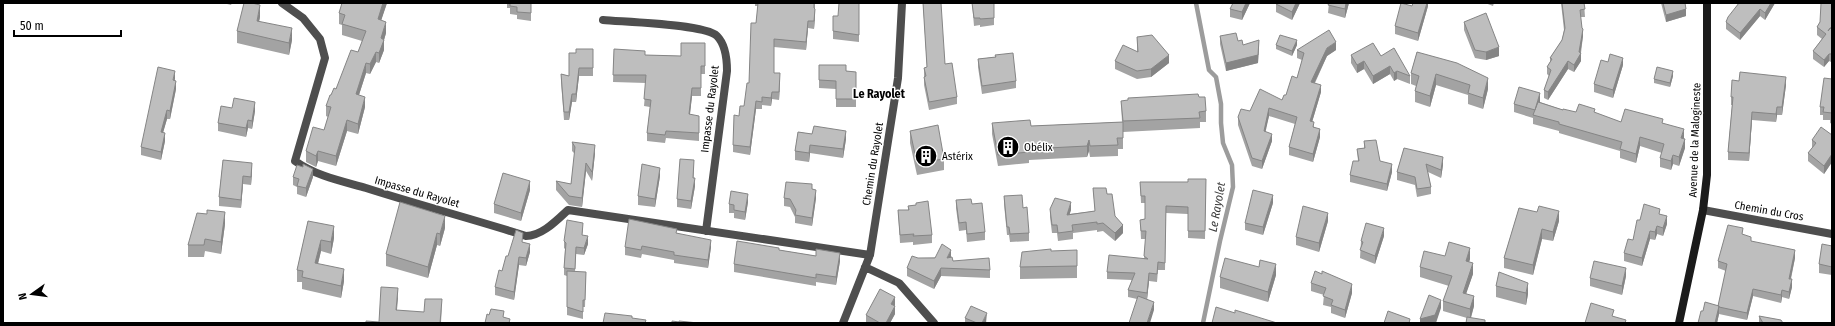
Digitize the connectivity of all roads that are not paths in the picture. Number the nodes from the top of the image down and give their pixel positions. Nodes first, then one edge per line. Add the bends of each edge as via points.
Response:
1 (282, 3) edge
2 (902, 3) edge
3 (1707, 3) edge
4 (603, 20) dead end
5 (1703, 210) junction
6 (706, 230) junction
7 (1832, 234) edge
8 (870, 255) junction
9 (865, 267) junction
10 (843, 323) edge
11 (934, 323) edge
12 (1678, 323) edge

1 - 6 street, Impasse du Rayolet via 304,18 320,39 325,58 296,161 309,170 526,236 533,236 543,230 568,210
2 - 8 street, Chemin du Rayolet via 898,78
3 - 5 street, Avenue de la Malogineste via 1707,168
4 - 6 street, Impasse du Rayolet via 701,29 717,36 726,53 727,71
5 - 7 street, Chemin du Cros
5 - 12 street, Avenue de la Malogineste
6 - 8 street, Impasse du Rayolet
8 - 9 street, Chemin du Rayolet
9 - 10 street, Chemin du Rayolet
9 - 11 street via 899,283

